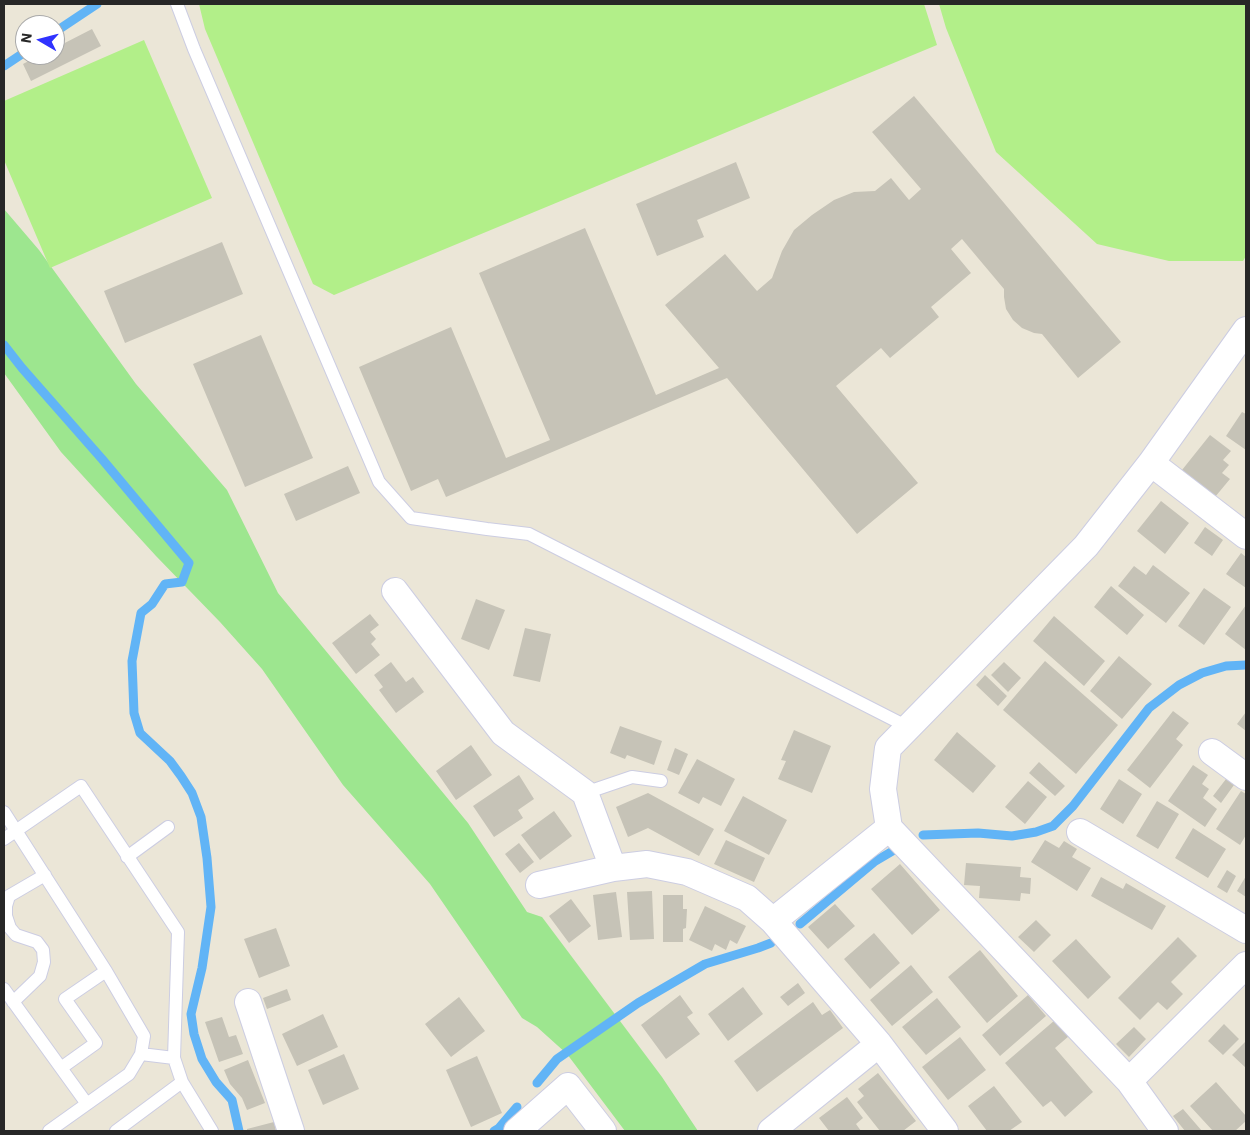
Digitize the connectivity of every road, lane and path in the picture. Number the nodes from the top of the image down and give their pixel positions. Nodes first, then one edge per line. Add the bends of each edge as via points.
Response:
1 (177, 4) edge
2 (1246, 330) edge
3 (1152, 464) junction
4 (1246, 536) edge
5 (395, 591) dead end
6 (908, 727) junction
7 (1212, 752) dead end
8 (1246, 776) edge
9 (661, 781) dead end
10 (585, 793) junction
11 (4, 812) edge
12 (168, 827) dead end
13 (889, 828) junction
14 (17, 830) junction
15 (1080, 832) dead end
16 (4, 840) edge
17 (128, 856) junction
18 (613, 868) junction
19 (45, 875) junction
20 (539, 885) dead end
21 (772, 921) junction
22 (1246, 930) edge
23 (1246, 965) edge
24 (106, 970) junction
25 (4, 989) edge
26 (13, 1002) junction
27 (248, 1002) dead end
28 (879, 1044) junction
29 (141, 1054) junction
30 (174, 1058) junction
31 (60, 1068) junction
32 (1129, 1081) junction
33 (182, 1082) junction
34 (87, 1104) junction
35 (121, 1130) edge
36 (49, 1131) edge
37 (212, 1131) edge
38 (290, 1131) edge
39 (517, 1131) edge
40 (603, 1131) edge
41 (771, 1131) edge
42 (945, 1131) edge
43 (1165, 1131) edge

1 - 6 lane via 379,482 411,518 529,534
2 - 3 street
3 - 4 street
3 - 6 street via 1086,546
5 - 10 street via 503,733
6 - 13 street via 888,748 883,789
7 - 8 street
9 - 10 lane via 632,777
10 - 18 street
11 - 14 lane
12 - 17 lane
13 - 21 street
13 - 32 street
14 - 16 lane
14 - 17 lane via 81,786
14 - 19 lane
15 - 22 street
17 - 30 lane via 178,932
18 - 20 street
18 - 21 street via 648,864 686,872 747,898
19 - 24 lane
19 - 26 lane via 9,896 6,906 10,928 16,935 37,942 43,950 44,962 40,976
21 - 28 street
23 - 32 street
24 - 29 lane via 144,1036
24 - 31 lane via 65,999 96,1043
25 - 26 lane
26 - 31 lane
27 - 38 street
28 - 41 street
28 - 42 street
29 - 30 lane
29 - 34 lane via 129,1074
30 - 33 lane
31 - 34 lane
32 - 43 street
33 - 35 lane
33 - 37 lane
34 - 36 lane
39 - 40 street via 568,1086

